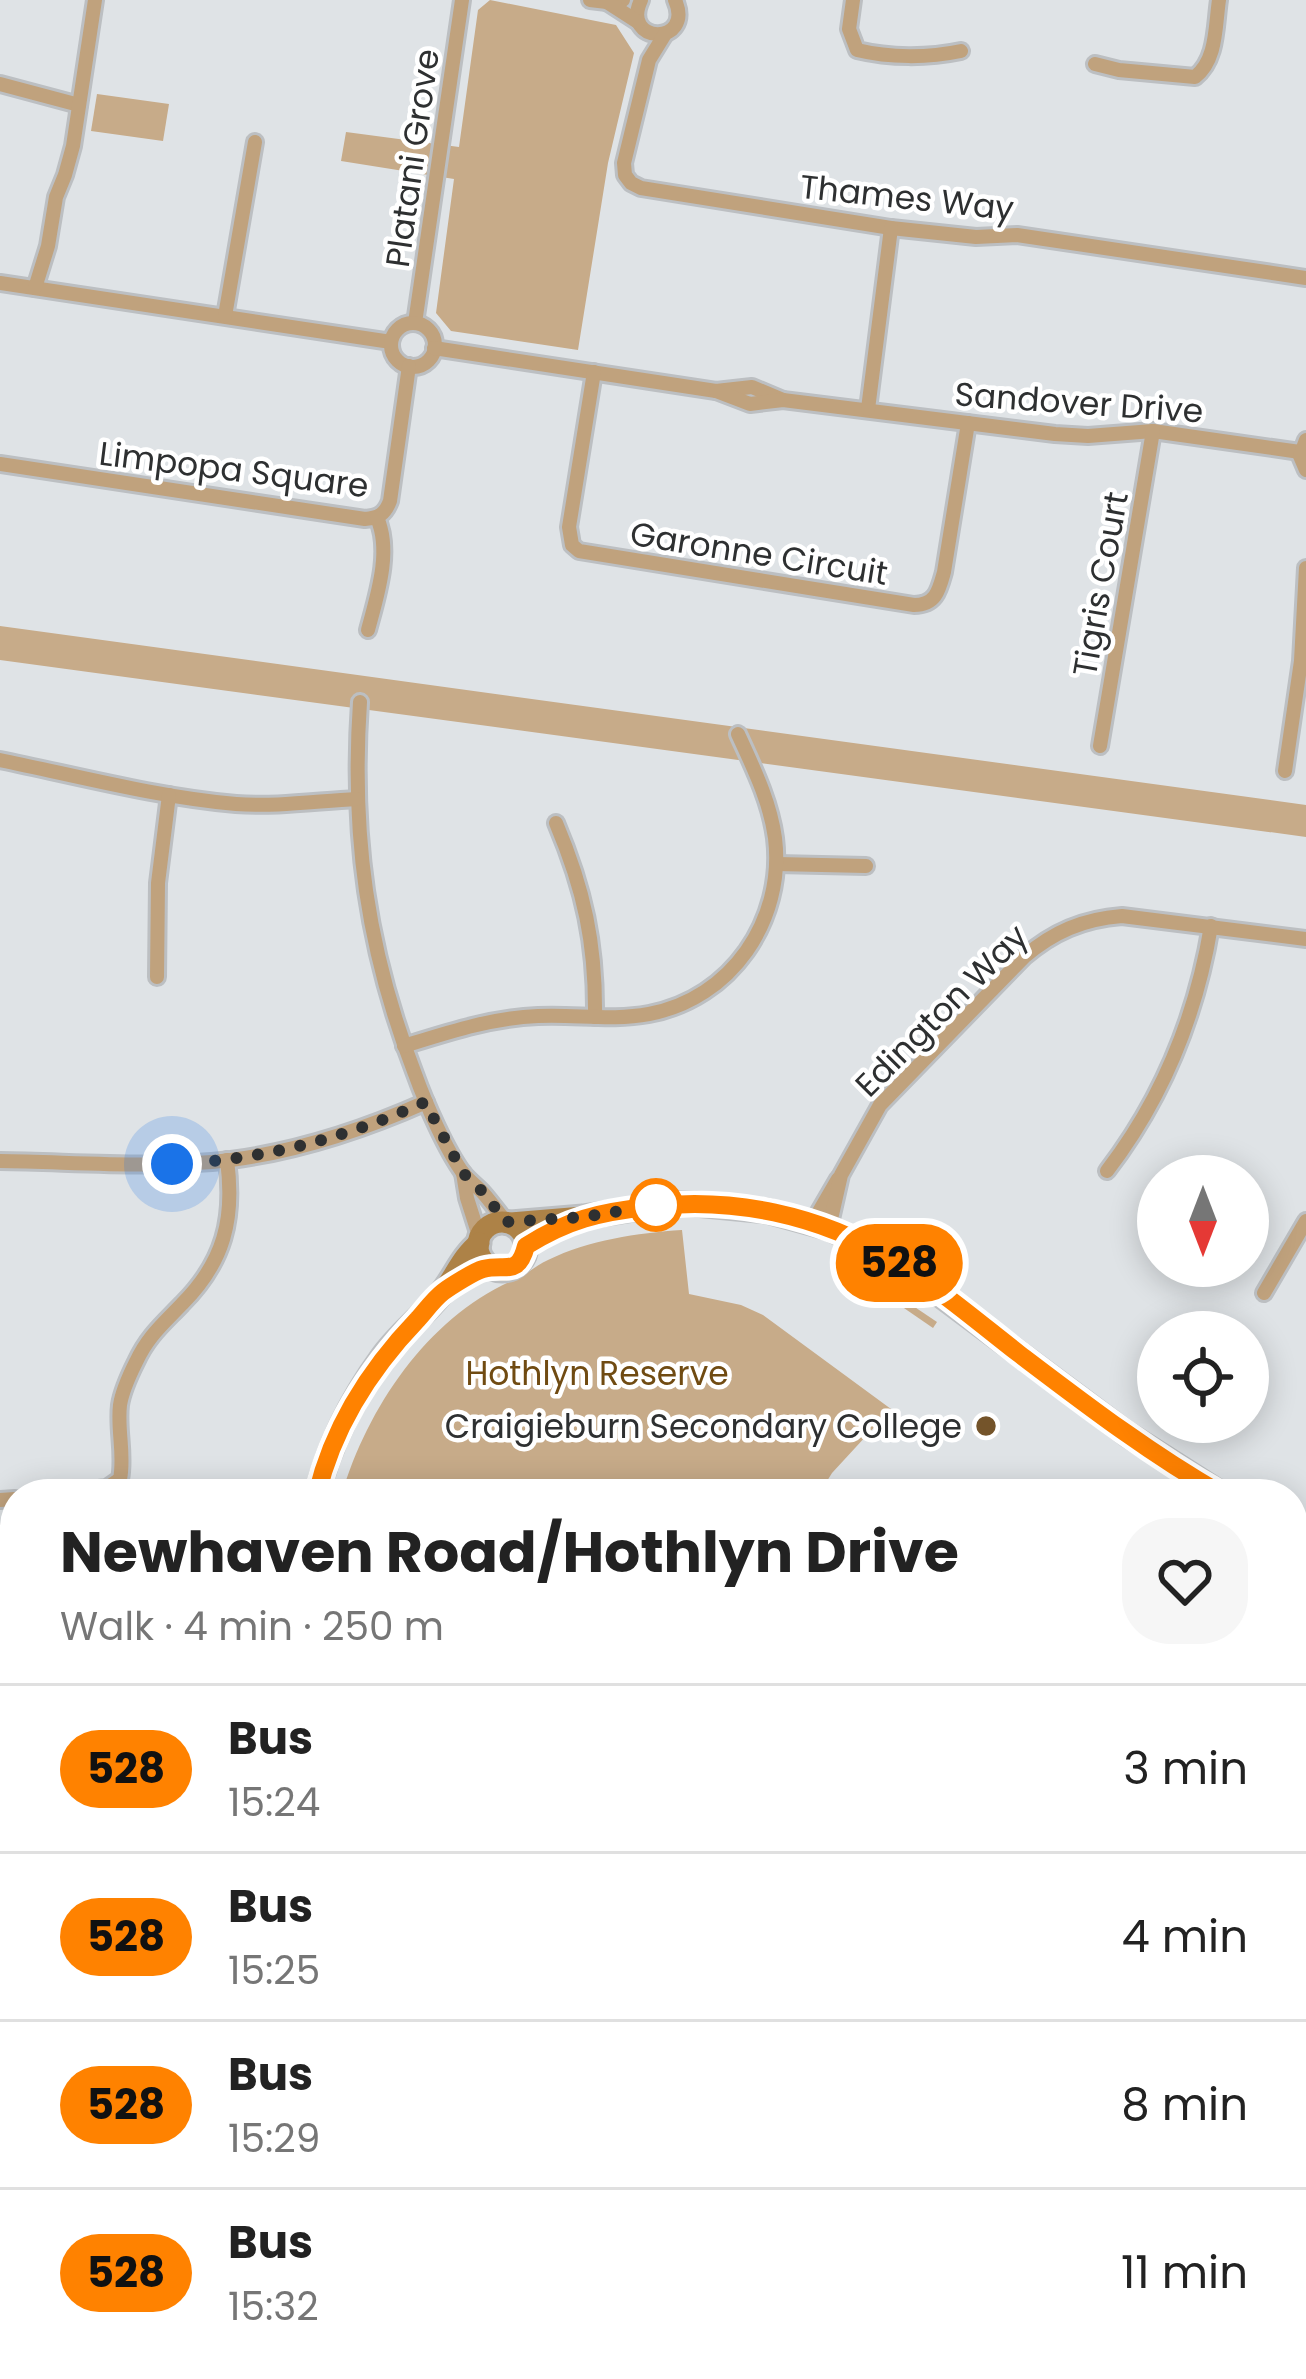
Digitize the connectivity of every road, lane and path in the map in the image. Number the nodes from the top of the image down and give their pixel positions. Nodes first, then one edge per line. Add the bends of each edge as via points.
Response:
1 (95, 0) edge
2 (462, 0) edge
3 (590, 0) edge
4 (640, 0) edge
5 (676, 0) edge
6 (853, 0) edge
7 (1219, 0) edge
8 (615, 1) edge
9 (641, 26) junction
10 (665, 34) junction
11 (962, 51) dead end
12 (649, 60) junction
13 (1095, 64) dead end
14 (0, 84) edge
15 (79, 105) junction
16 (255, 142) dead end
17 (890, 227) junction
18 (1306, 278) edge
19 (0, 283) edge
20 (34, 288) junction
21 (225, 316) junction
22 (415, 323) junction
23 (391, 341) junction
24 (434, 348) junction
25 (410, 366) junction
26 (594, 372) junction
27 (868, 409) junction
28 (968, 423) junction
29 (1154, 431) junction
30 (1303, 446) edge
31 (0, 464) edge
32 (1306, 470) edge
33 (377, 518) junction
34 (1306, 568) edge
35 (368, 630) dead end
36 (360, 702) dead end
37 (738, 734) dead end
38 (1100, 746) dead end
39 (0, 760) edge
40 (1285, 770) dead end
41 (170, 795) junction
42 (356, 799) junction
43 (556, 823) dead end
44 (777, 864) junction
45 (866, 866) dead end
46 (1211, 926) junction
47 (1306, 939) edge
48 (158, 977) dead end
49 (595, 1017) junction
50 (404, 1046) junction
51 (425, 1102) junction
52 (0, 1160) edge
53 (227, 1160) junction
54 (1107, 1171) dead end
55 (463, 1173) junction
56 (583, 1217) junction
57 (1306, 1221) edge
58 (508, 1222) junction
59 (821, 1225) junction
60 (479, 1240) junction
61 (526, 1246) junction
62 (495, 1268) junction
63 (445, 1290) junction
64 (1264, 1293) dead end
65 (120, 1479) edge
66 (321, 1479) edge
67 (1196, 1479) edge

1 - 15 street
2 - 22 street, Platani Grove
3 - 8 street
4 - 9 street, Thames Way
5 - 10 street, Thames Way via 679,21
6 - 11 street via 849,28 857,50
7 - 13 street via 1211,56 1195,77
8 - 9 street
9 - 10 street
9 - 12 street, Thames Way
10 - 12 street, Thames Way
12 - 17 street, Thames Way via 623,165 631,184
14 - 15 street
15 - 20 street
16 - 21 street
17 - 18 street, Thames Way via 1017,235
17 - 27 street
19 - 20 street
20 - 21 street
21 - 23 street
22 - 23 street via 398,328
22 - 24 street via 429,330
23 - 25 street via 396,359
24 - 25 street via 427,361
24 - 26 street, Sandover Drive
25 - 33 street, Limpopa Square via 391,501
26 - 27 street, Sandover Drive via 750,404
26 - 28 street, Garonne Circuit via 569,527 579,551 914,605 938,594
27 - 28 street, Sandover Drive
28 - 29 street, Sandover Drive via 1088,436
29 - 30 street, Sandover Drive
29 - 38 street, Tigris Court
30 - 32 street
31 - 33 street, Limpopa Square
33 - 35 street via 384,546
34 - 40 street
36 - 42 street
37 - 44 street via 768,807
39 - 41 street
41 - 42 street via 267,805
41 - 48 street via 158,883
42 - 50 street via 372,937
43 - 49 street via 590,926
44 - 45 street
44 - 49 street via 758,935 716,984 662,1011
46 - 47 street, Edington Way
46 - 54 street via 1174,1059
46 - 59 street, Edington Way via 1094,918 1045,940 894,1088 865,1127
49 - 50 street via 512,1018
50 - 51 street
51 - 53 street via 333,1138
51 - 55 street
52 - 53 street
53 - 65 street via 225,1240 134,1364 120,1405
55 - 58 street
55 - 60 street
56 - 58 street
56 - 59 street via 695,1204
56 - 61 street
57 - 64 street
58 - 60 street via 491,1224
58 - 61 street
59 - 67 street via 896,1261
60 - 62 street via 484,1261
60 - 63 street
61 - 62 street via 519,1263
62 - 63 street
63 - 66 street via 383,1356

